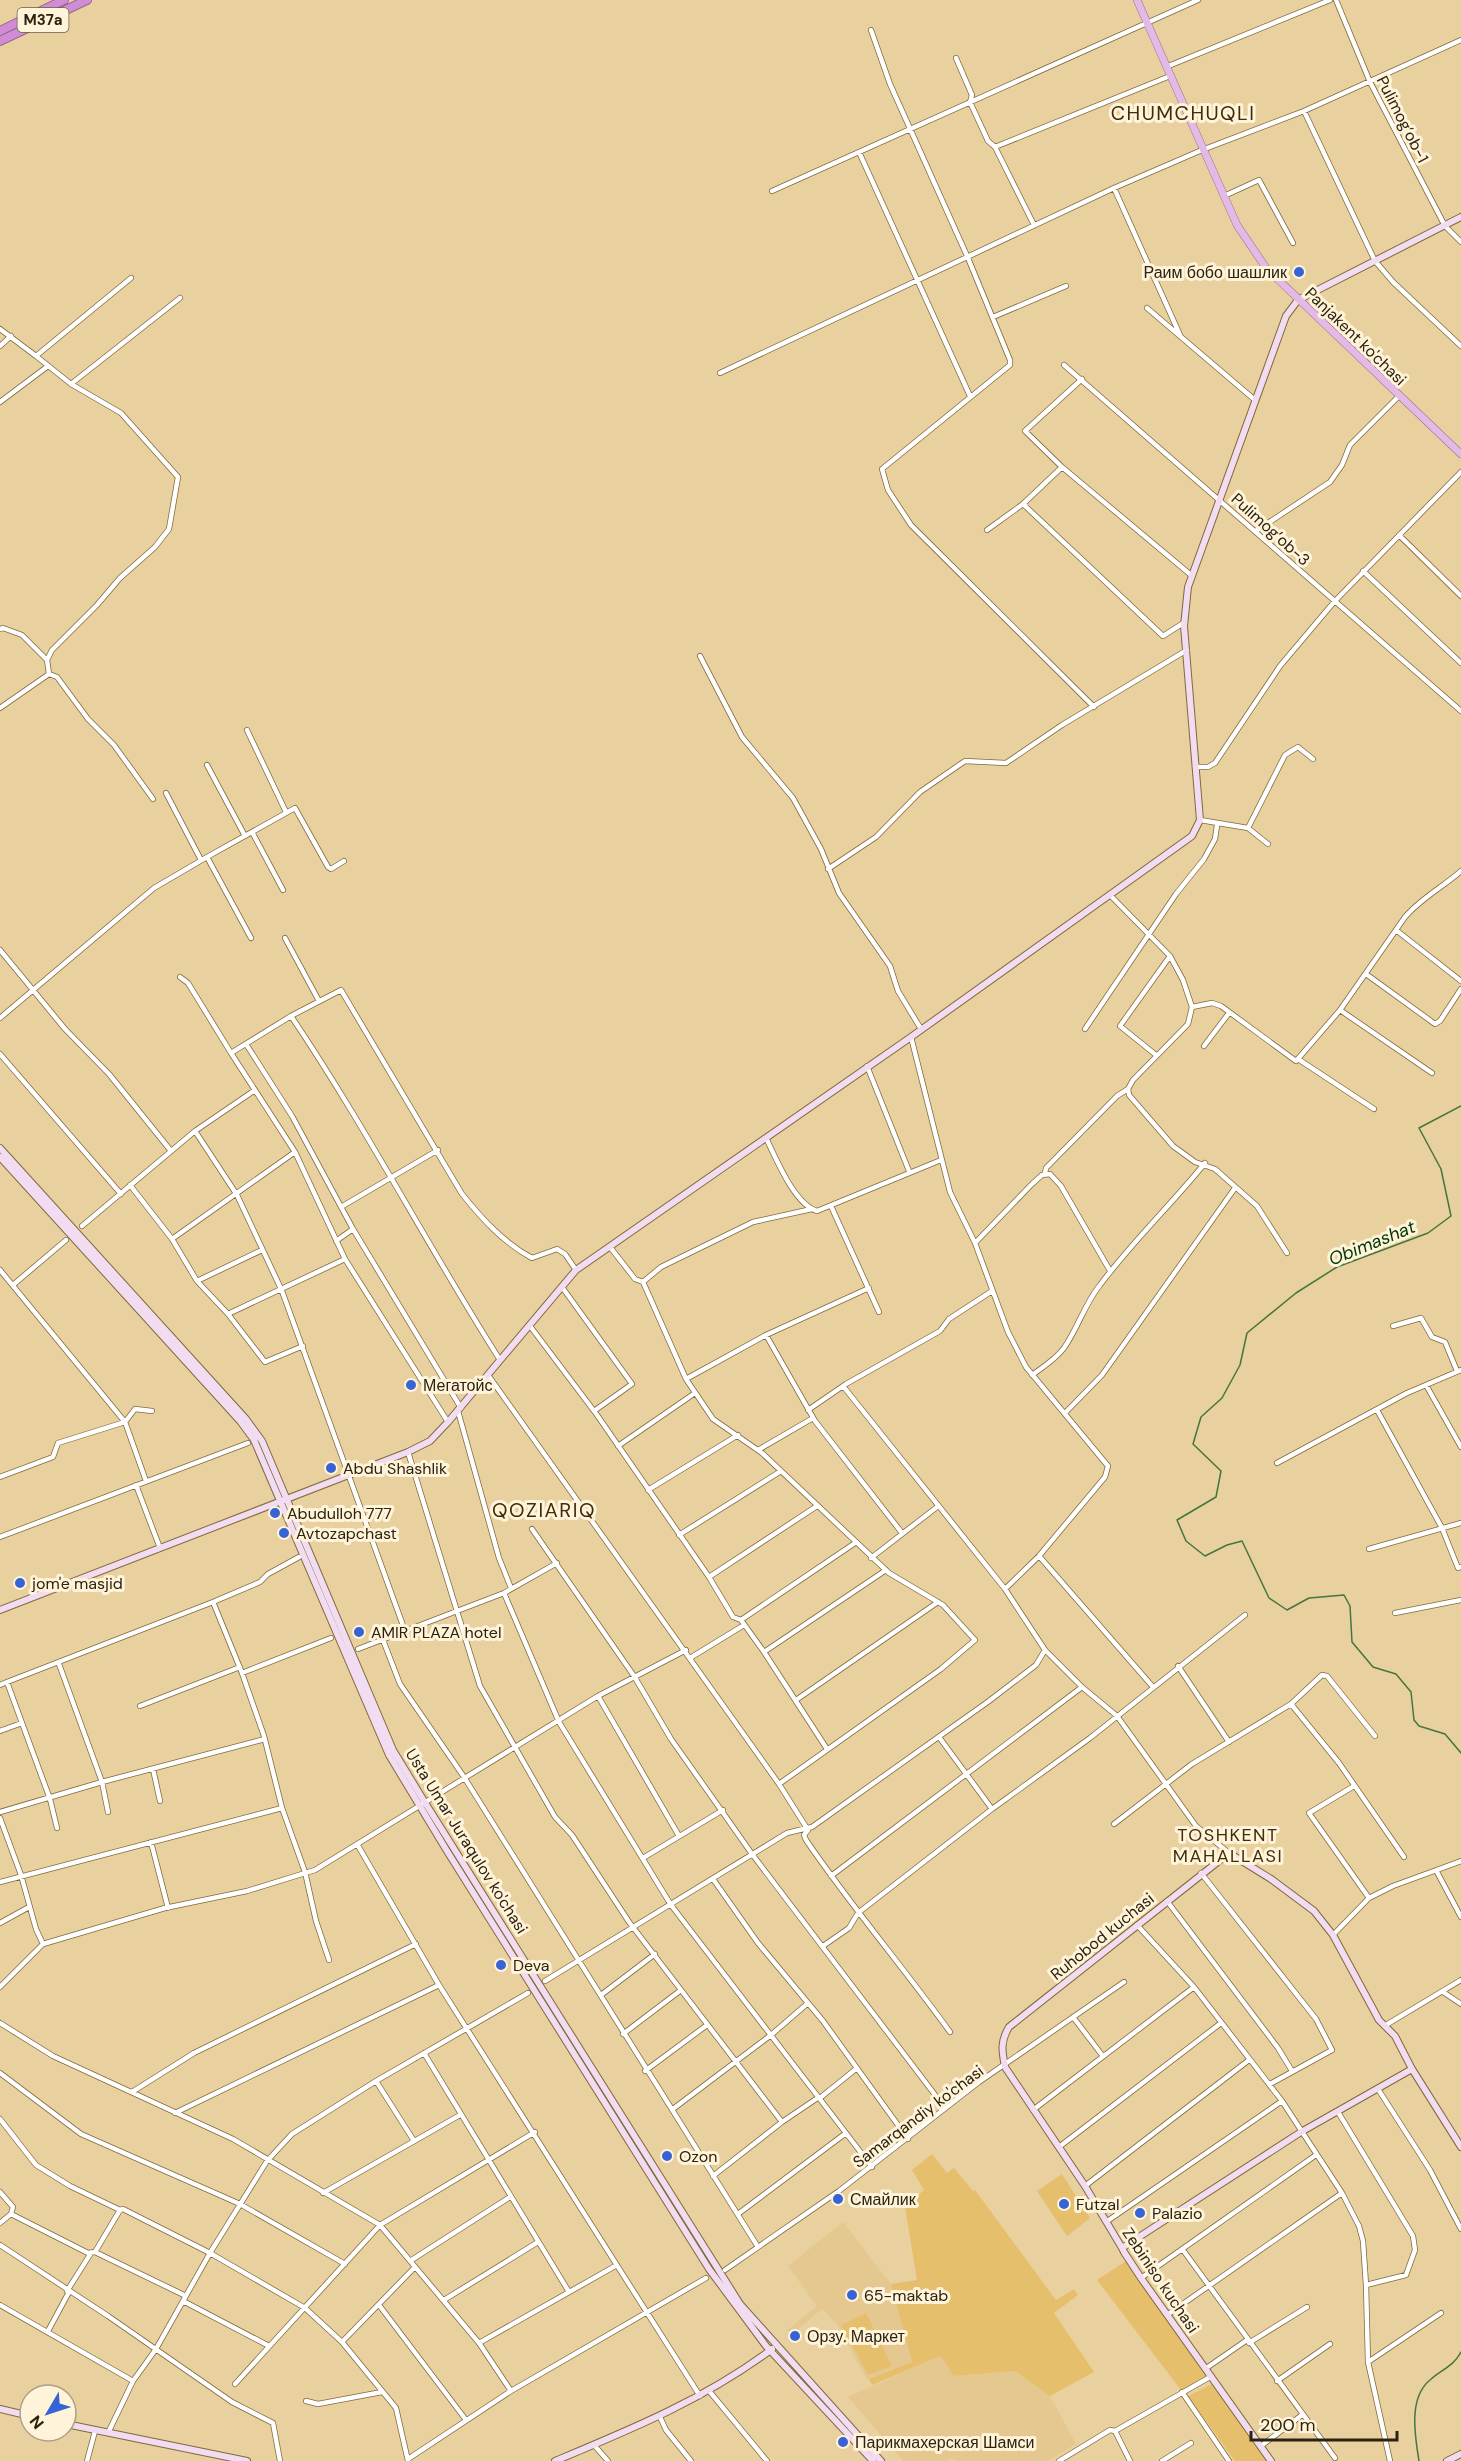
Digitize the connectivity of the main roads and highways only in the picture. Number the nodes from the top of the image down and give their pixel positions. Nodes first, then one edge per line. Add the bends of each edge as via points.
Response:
1 (64, 0) edge
2 (87, 0) edge
3 (1137, 0) edge
4 (0, 31) edge
5 (0, 41) edge
6 (1461, 217) edge
7 (1298, 300) junction
8 (1461, 454) edge
9 (0, 1148) edge
10 (0, 1157) edge
11 (285, 1501) junction
12 (0, 1610) edge
13 (1001, 2048) joint
14 (1412, 2068) junction
15 (1461, 2147) edge
16 (1122, 2248) junction
17 (773, 2348) junction
18 (0, 2409) edge
19 (18, 2413) edge
20 (78, 2427) edge
21 (1461, 2454) edge
22 (244, 2461) edge
23 (555, 2461) edge
24 (873, 2461) edge
25 (881, 2461) edge
26 (1271, 2461) edge
27 (1447, 2461) edge

1 - 4 highway, M37a
2 - 5 highway, M37a
3 - 7 main road, Panjakent ko'chasi via 1240,231 1258,258
6 - 7 main road
7 - 8 main road, Panjakent ko'chasi
7 - 11 main road via 1286,316 1191,575 1185,622 1200,820 1192,836 576,1270 430,1441
9 - 11 main road via 246,1419 262,1441
10 - 11 main road via 240,1421
11 - 12 main road
11 - 17 main road, Usta Umar Juraqulov ko'chasi via 393,1750 422,1802 712,2263
13 - 14 main road, Ruhobod kuchasi via 1009,2028 1229,1852 1314,1911 1333,1935
13 - 16 main road, Zebiniso kuchasi via 1005,2067
14 - 15 main road
14 - 16 main road via 1301,2132
16 - 26 main road, Zebiniso kuchasi
17 - 23 main road via 710,2392
17 - 24 main road, Usta Umar Juraqulov ko'chasi
17 - 25 main road, Usta Umar Juraqulov ko'chasi
18 - 19 main road
20 - 22 main road
21 - 27 main road

